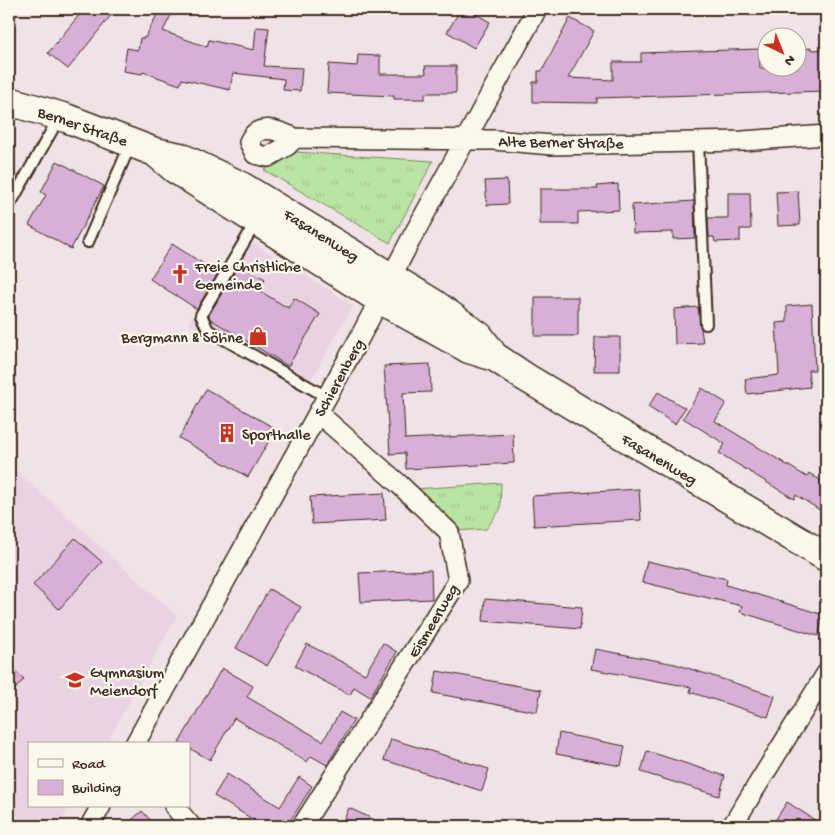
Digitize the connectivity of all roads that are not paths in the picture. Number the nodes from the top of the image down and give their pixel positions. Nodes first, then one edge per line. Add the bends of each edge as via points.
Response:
1 (537, 9) edge
2 (9, 101) edge
3 (61, 116) junction
4 (826, 136) edge
5 (295, 138) dead end
6 (464, 140) junction
7 (698, 142) junction
8 (143, 147) junction
9 (236, 195) junction
10 (9, 206) edge
11 (256, 221) junction
12 (88, 242) dead end
13 (385, 288) junction
14 (706, 324) dead end
15 (322, 405) junction
16 (826, 557) edge
17 (826, 674) edge
18 (136, 742) edge
19 (100, 808) edge
20 (176, 808) edge
21 (90, 826) edge
22 (191, 826) edge
23 (302, 826) edge
24 (732, 826) edge

1 - 6 street, Schierenberg
2 - 3 main road, Berner Straße
3 - 8 main road, Berner Straße
3 - 10 lane
4 - 7 street, Alte Berner Straße
5 - 6 street, Alte Berner Straße
6 - 7 street, Alte Berner Straße via 552,145
6 - 13 street, Schierenberg
7 - 14 lane
8 - 9 main road, Berner Straße via 175,169
8 - 12 lane
9 - 11 main road, Fasanenweg
9 - 13 main road, Fasanenweg
11 - 13 main road, Fasanenweg
11 - 15 lane via 201,315 208,330
13 - 15 street, Schierenberg
13 - 16 main road, Fasanenweg via 458,320 479,336 495,357 525,377
15 - 18 street, Schierenberg
15 - 23 street, Eismeerweg via 449,532 458,581
17 - 24 street
19 - 21 street
20 - 22 street

